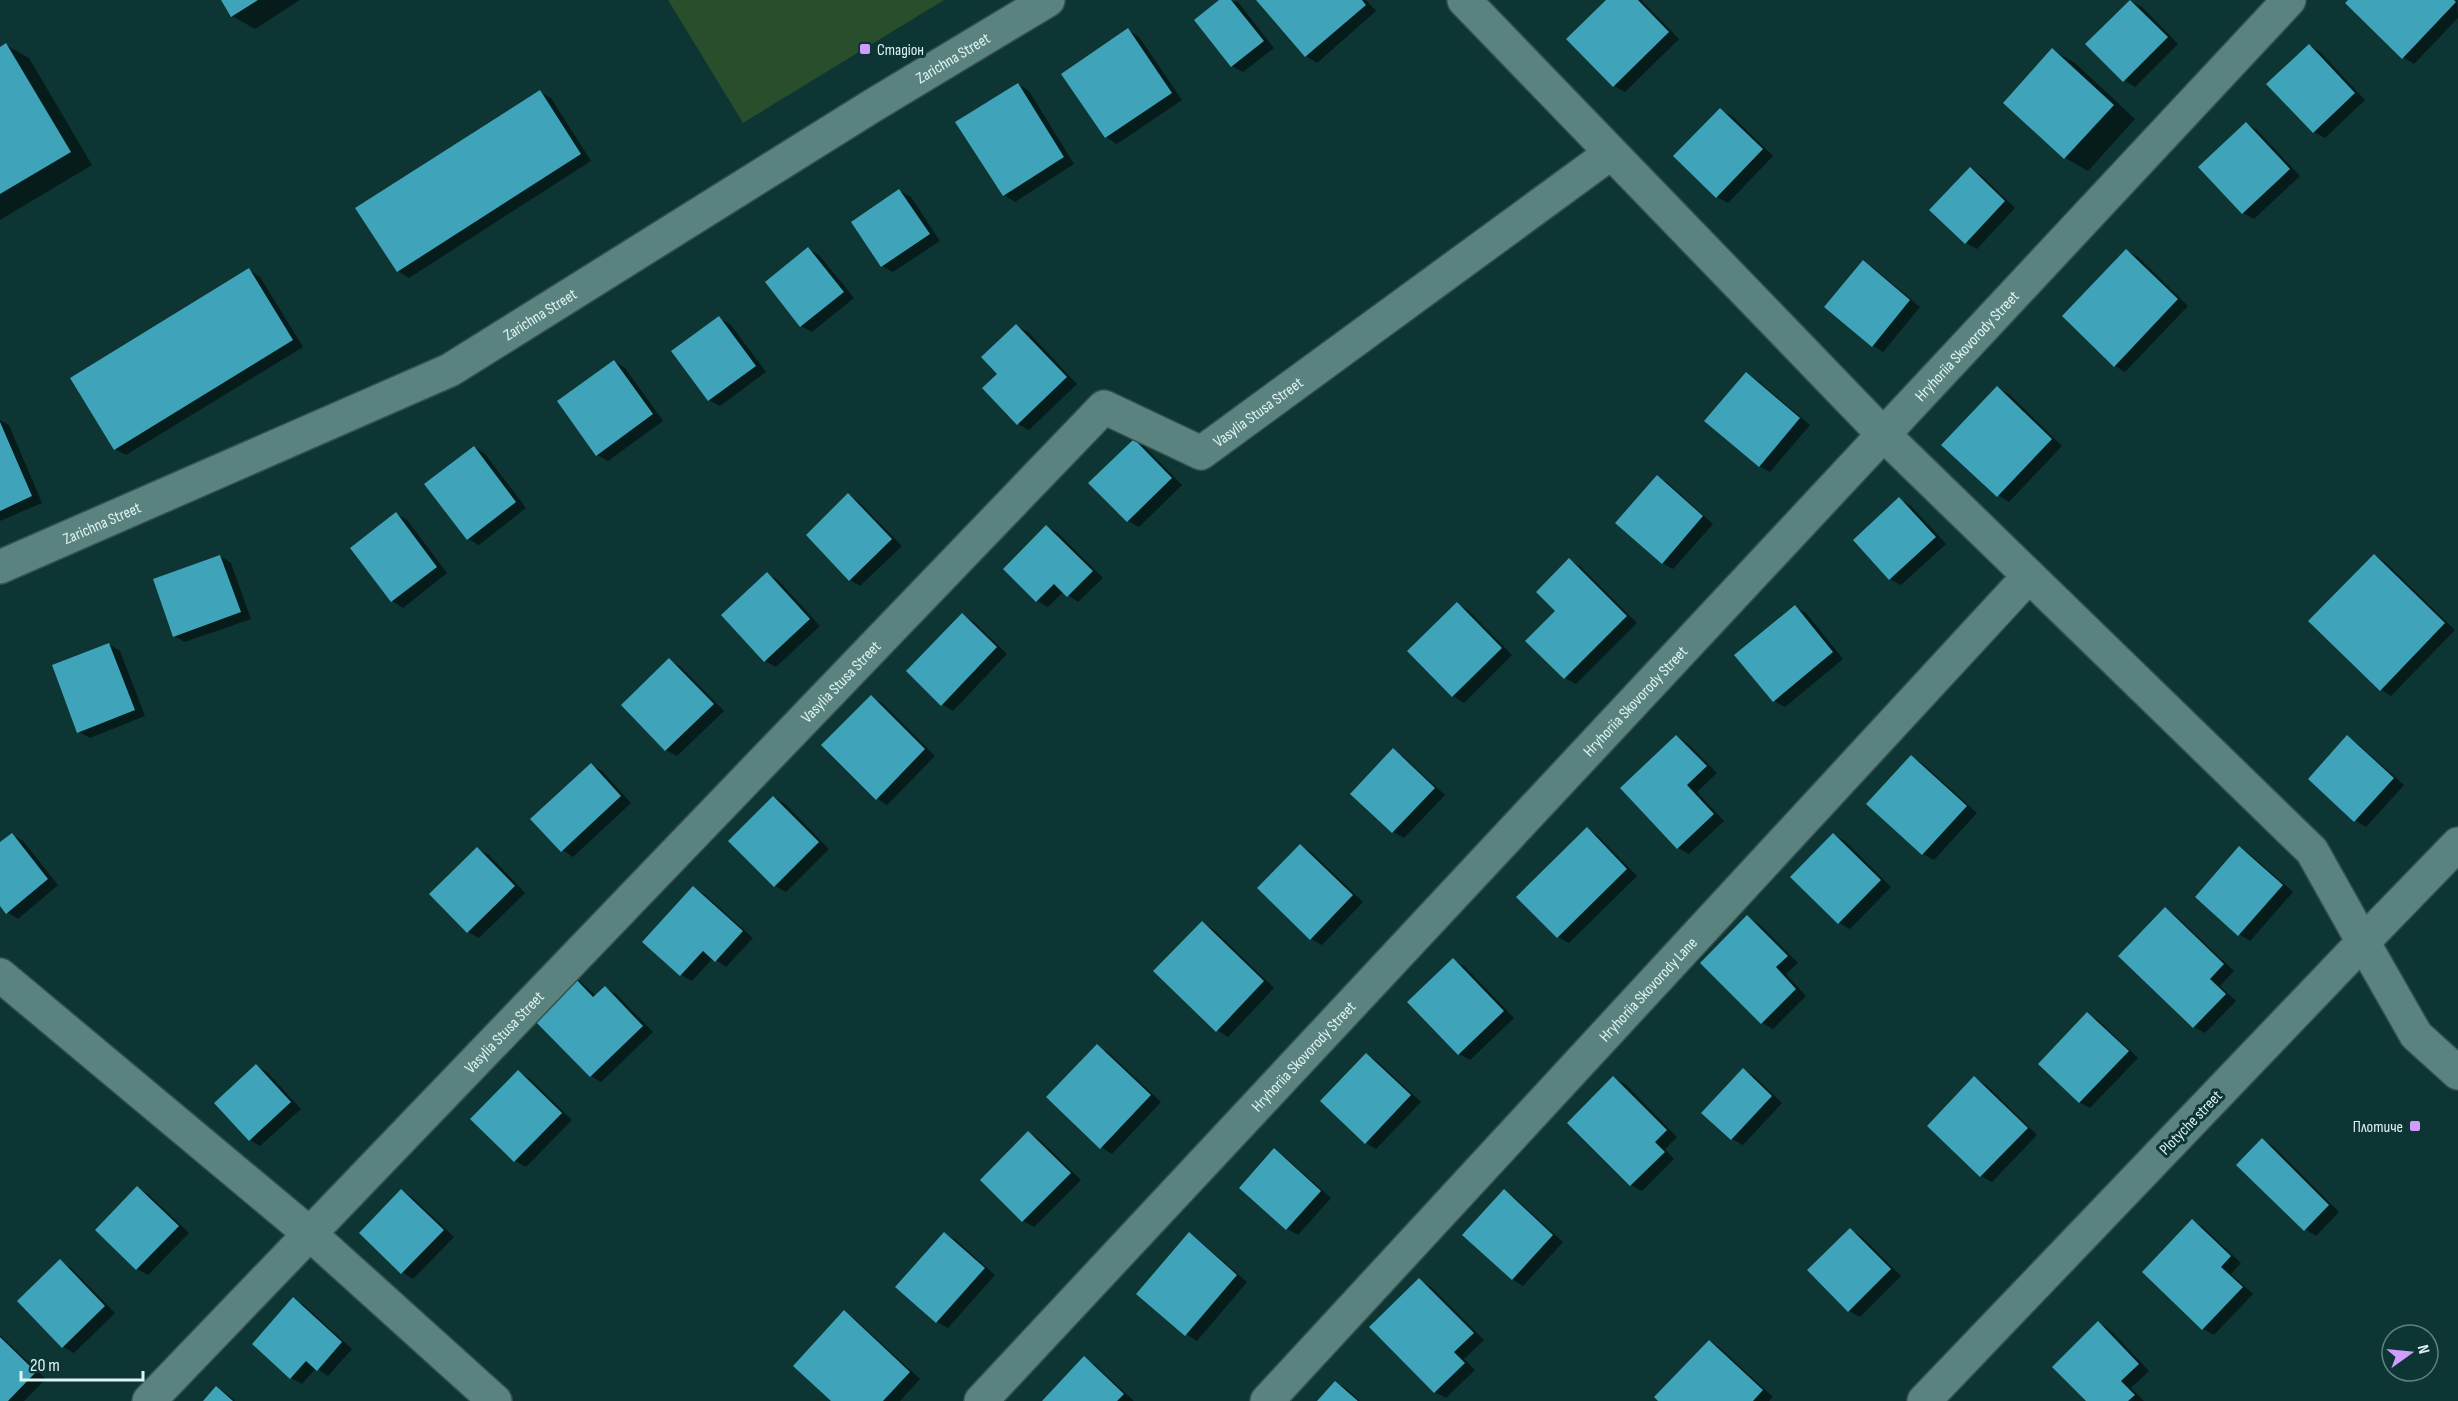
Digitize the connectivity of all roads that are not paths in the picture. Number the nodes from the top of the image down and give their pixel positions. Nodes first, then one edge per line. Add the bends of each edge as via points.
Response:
1 (1048, 0) edge
2 (1464, 0) edge
3 (2289, 0) edge
4 (1611, 153) junction
5 (1882, 433) junction
6 (0, 567) edge
7 (2028, 576) junction
8 (2458, 844) edge
9 (2363, 942) junction
10 (0, 975) edge
11 (2458, 1072) edge
12 (310, 1234) junction
13 (149, 1401) edge
14 (495, 1401) edge
15 (981, 1401) edge
16 (1267, 1401) edge
17 (1923, 1401) edge

1 - 6 street, Zarichna Street via 450,370
2 - 4 street
3 - 5 street, Hryhoriia Skovorody Street
4 - 5 street
4 - 12 street, Vasylia Stusa Street via 1201,453 1104,407
5 - 7 street
5 - 15 street, Hryhoriia Skovorody Street
7 - 9 street via 2312,851
7 - 16 street, Hryhoriia Skovorody Lane
8 - 9 street, Plotyche street
9 - 11 street via 2415,1035
9 - 17 street, Plotyche street
10 - 12 street
12 - 13 street, Vasylia Stusa Street
12 - 14 street

